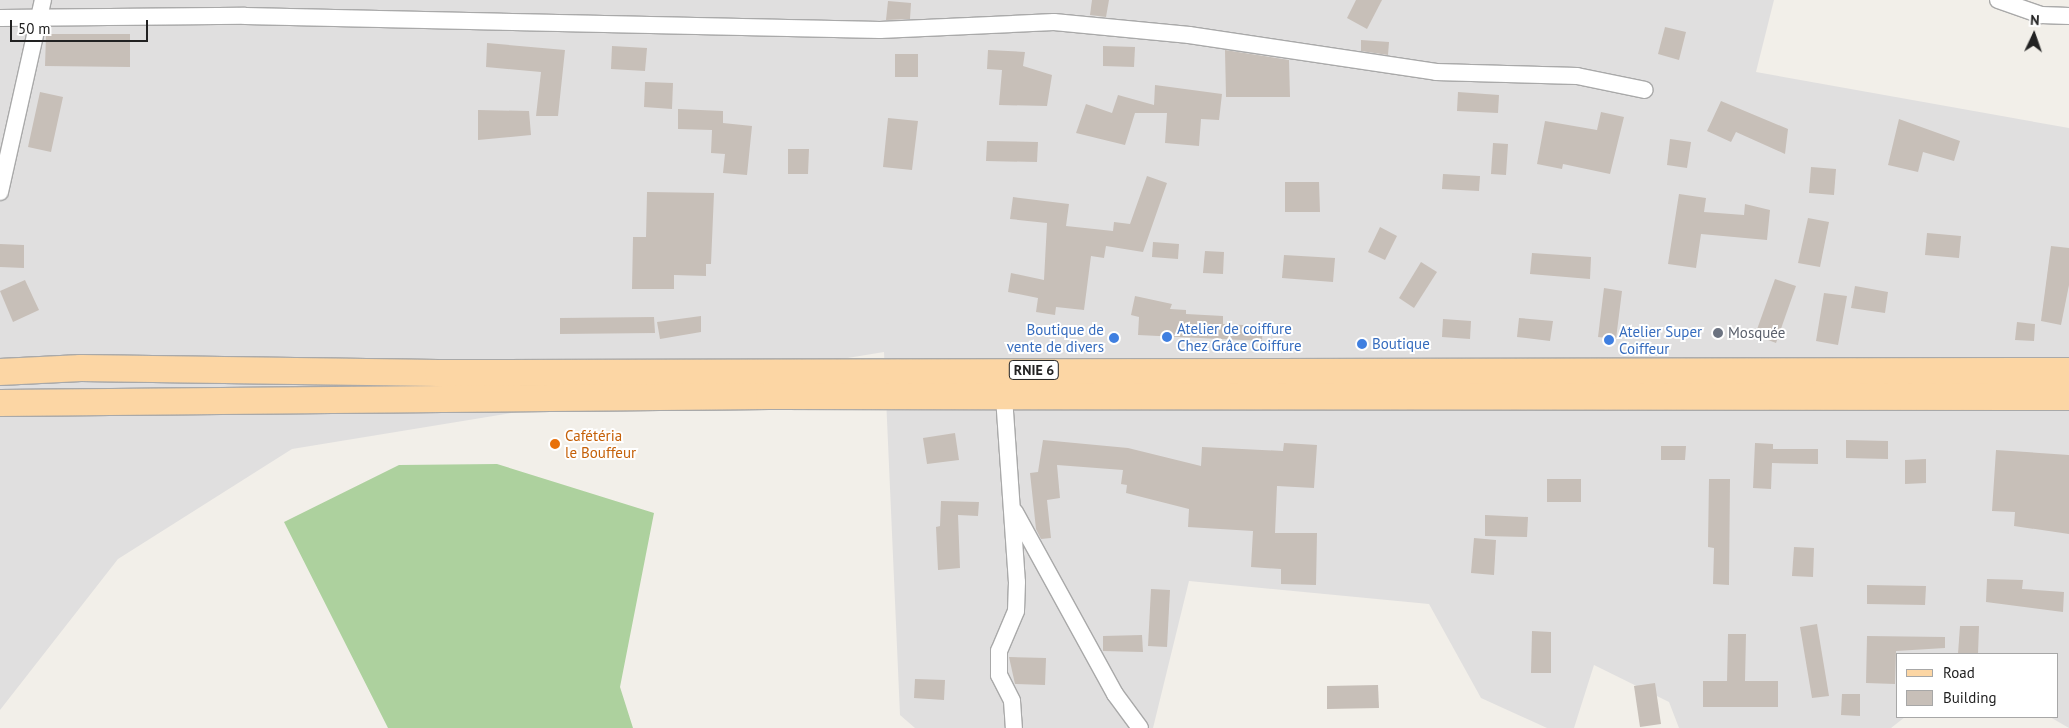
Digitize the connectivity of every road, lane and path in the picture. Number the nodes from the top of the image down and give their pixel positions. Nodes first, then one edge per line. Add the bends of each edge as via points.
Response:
1 (1998, 0) edge
2 (42, 8) edge
3 (2069, 16) edge
4 (0, 18) edge
5 (1645, 90) dead end
6 (0, 192) edge
7 (2069, 371) edge
8 (0, 372) edge
9 (1004, 397) junction
10 (2069, 397) edge
11 (0, 403) edge
12 (1014, 510) junction
13 (1014, 728) edge
14 (1140, 728) edge

1 - 3 street via 2041,15
2 - 4 street
2 - 5 street via 880,30 1054,22 1189,35 1436,72 1568,75
2 - 6 street
7 - 8 main road, RNIE 6 via 438,373 81,368
9 - 10 main road, RNIE 6
9 - 11 main road, RNIE 6 via 184,398
9 - 12 street
12 - 13 street via 1016,611 999,651 999,675 1012,701
12 - 14 street via 1115,694

